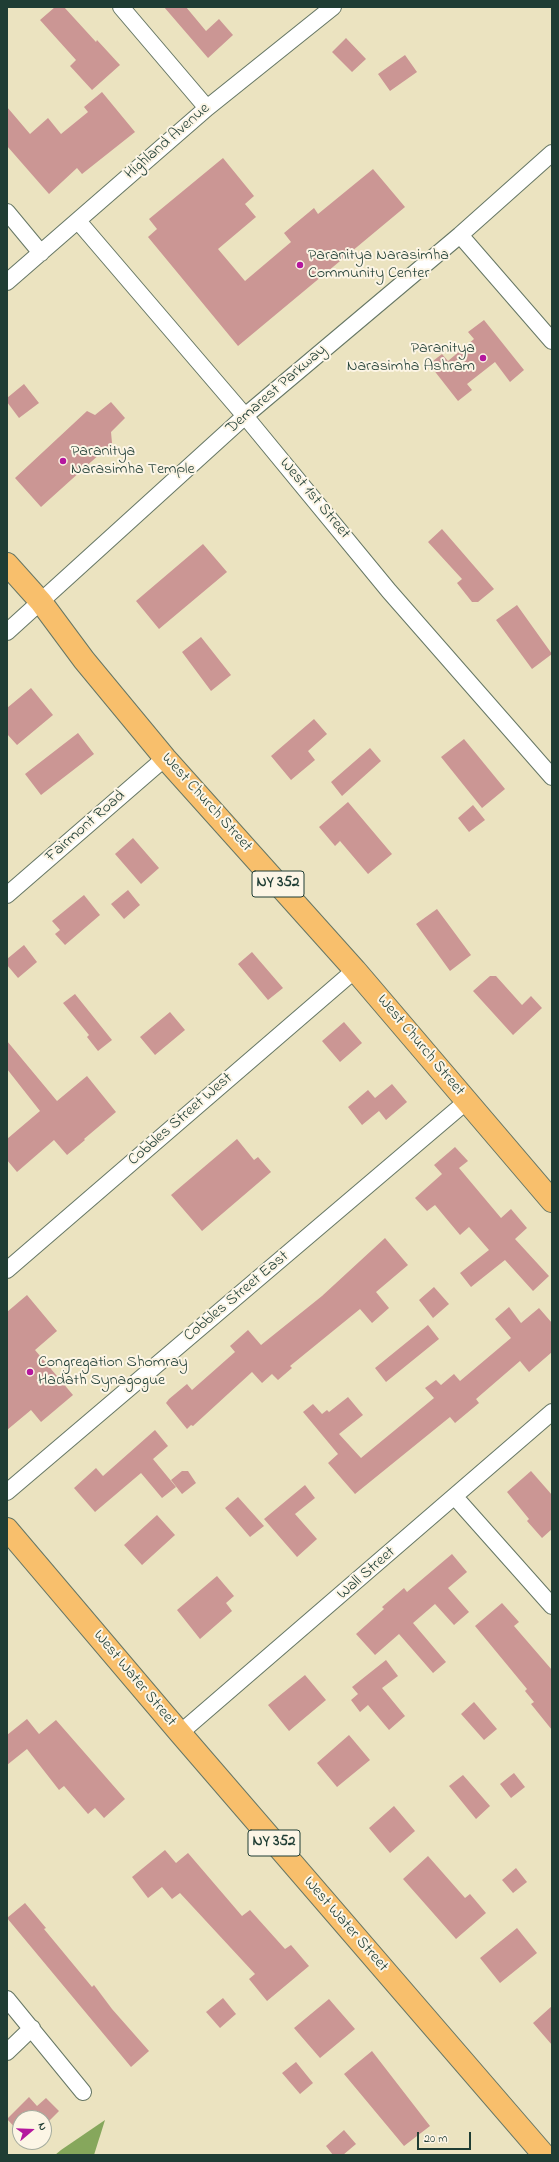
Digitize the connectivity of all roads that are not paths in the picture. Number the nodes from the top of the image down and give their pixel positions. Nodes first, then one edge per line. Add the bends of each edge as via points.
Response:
1 (121, 7) edge
2 (333, 7) edge
3 (207, 108) junction
4 (552, 153) edge
5 (7, 212) edge
6 (78, 220) junction
7 (460, 235) junction
8 (41, 253) junction
9 (7, 282) edge
10 (552, 341) edge
11 (245, 416) junction
12 (7, 564) edge
13 (41, 602) junction
14 (7, 632) edge
15 (166, 758) junction
16 (552, 777) edge
17 (7, 895) edge
18 (355, 970) junction
19 (467, 1101) junction
20 (552, 1201) edge
21 (7, 1270) edge
22 (552, 1412) edge
23 (7, 1492) edge
24 (455, 1497) junction
25 (7, 1529) edge
26 (552, 1606) edge
27 (180, 1733) junction
28 (7, 1999) edge
29 (32, 2028) junction
30 (7, 2052) edge
31 (83, 2092) dead end
32 (544, 2155) edge

1 - 3 street
2 - 3 street, Highland Avenue
3 - 6 street, Highland Avenue
4 - 7 street, Demarest Parkway
5 - 8 street
6 - 8 street, Highland Avenue
6 - 11 street, West 1st Street
7 - 10 street
7 - 11 street, Demarest Parkway
8 - 9 street, Highland Avenue
11 - 13 street, Demarest Parkway
11 - 16 street, West 1st Street via 390,591
12 - 13 main road, West Church Street / NY 352
13 - 14 street, Demarest Parkway
13 - 15 main road, West Church Street / NY 352 via 84,660
15 - 17 street, Fairmont Road
15 - 18 main road, West Church Street / NY 352
18 - 19 main road, West Church Street / NY 352
18 - 21 street, Cobbles Street West
19 - 20 main road, West Church Street / NY 352
19 - 23 street, Cobbles Street East
22 - 24 street, Wall Street
24 - 26 street
24 - 27 street, Wall Street
25 - 27 main road, West Water Street / NY 352
27 - 32 main road, West Water Street / NY 352
28 - 29 street
29 - 30 street
29 - 31 street

